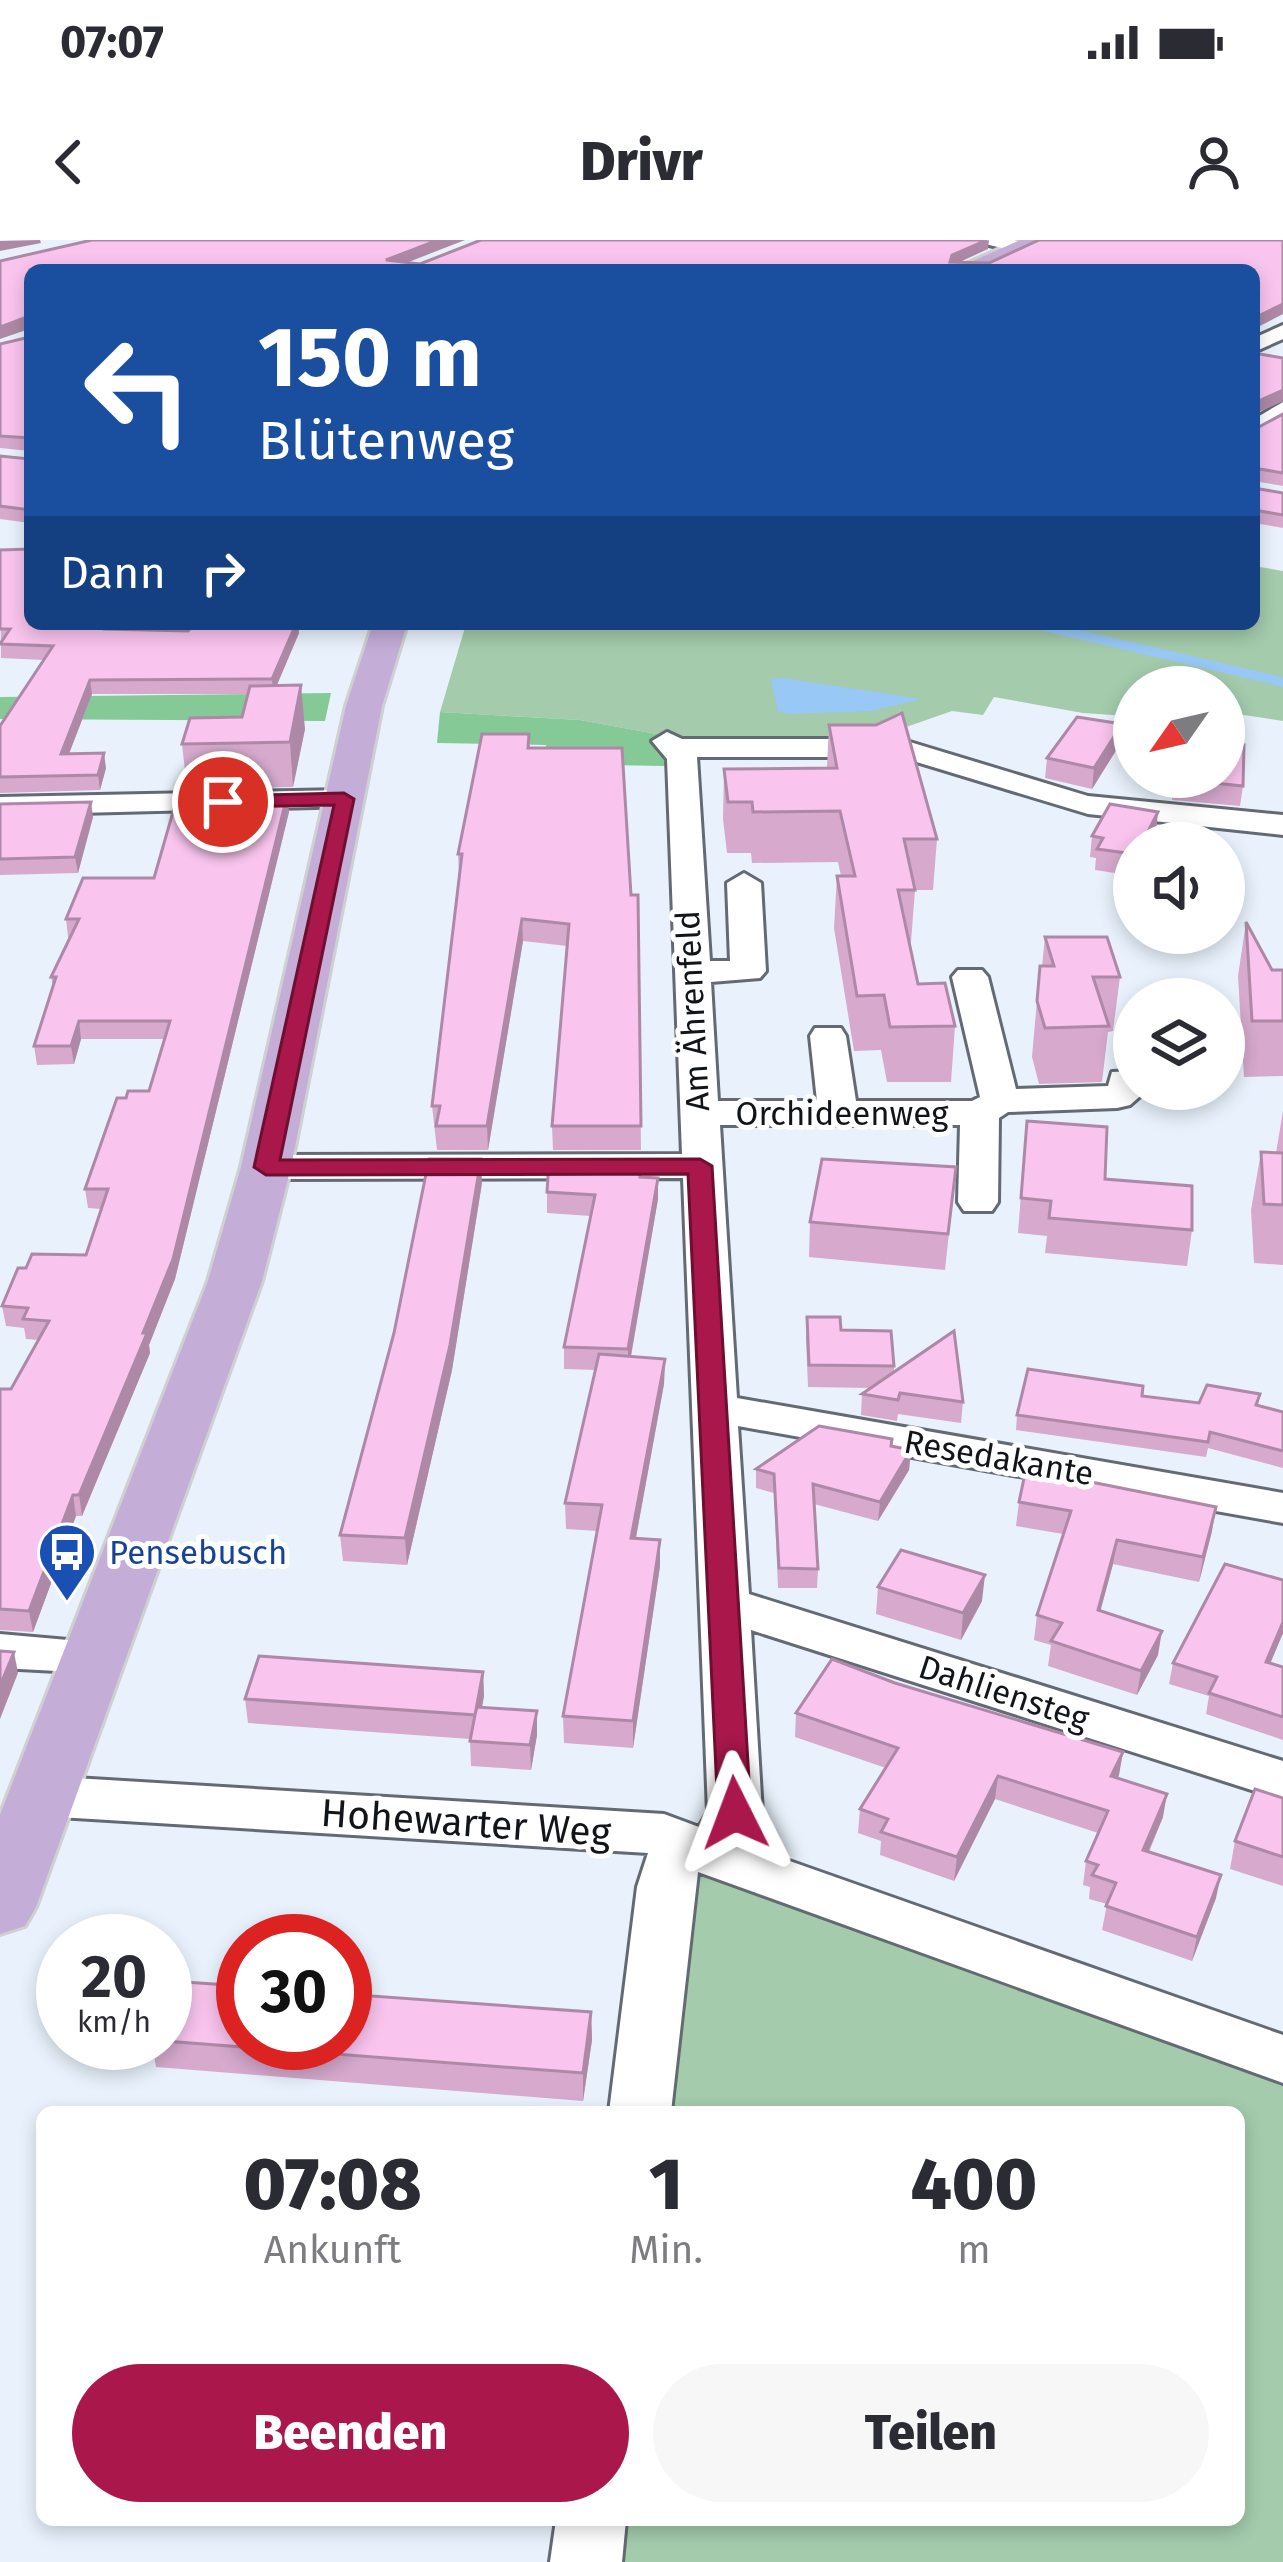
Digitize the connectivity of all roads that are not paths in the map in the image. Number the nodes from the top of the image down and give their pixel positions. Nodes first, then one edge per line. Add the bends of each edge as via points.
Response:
1 (977, 240) edge
2 (1032, 243) edge
3 (980, 264) edge
4 (388, 630) edge
5 (344, 799) junction
6 (0, 806) edge
7 (1283, 825) edge
8 (744, 883) dead end
9 (690, 972) junction
10 (970, 977) dead end
11 (828, 1036) dead end
12 (1113, 1097) edge
13 (990, 1107) junction
14 (697, 1113) junction
15 (838, 1113) junction
16 (700, 1166) junction
17 (266, 1167) junction
18 (978, 1202) dead end
19 (715, 1408) junction
20 (1283, 1508) edge
21 (724, 1604) junction
22 (0, 1651) edge
23 (95, 1655) junction
24 (1283, 1780) edge
25 (42, 1796) junction
26 (695, 1848) junction
27 (0, 1907) edge
28 (1283, 2059) edge
29 (641, 2106) edge
30 (590, 2526) edge
31 (586, 2562) edge

1 - 2 street
2 - 3 main road
4 - 5 main road
5 - 6 street
5 - 17 main road
7 - 9 street, Am Ährenfeld via 1103,808 900,748 670,744 682,757
8 - 9 street via 748,971
9 - 14 street, Am Ährenfeld
10 - 13 street, Orchideenweg
11 - 15 street
12 - 13 street
13 - 15 street, Orchideenweg
13 - 18 street
14 - 15 street, Orchideenweg
14 - 16 street, Am Ährenfeld
16 - 17 street
16 - 19 street, Am Ährenfeld
17 - 23 main road via 236,1281
19 - 20 street, Resedakante
19 - 21 street, Am Ährenfeld
21 - 24 street, Dahliensteg
21 - 26 street, Am Ährenfeld via 735,1813
22 - 23 street
23 - 25 main road
25 - 26 street, Hohewarter Weg via 664,1834
25 - 27 main road
26 - 28 street, Hohewarter Weg
26 - 29 street, Am Ährenfeld via 664,1887
30 - 31 street

